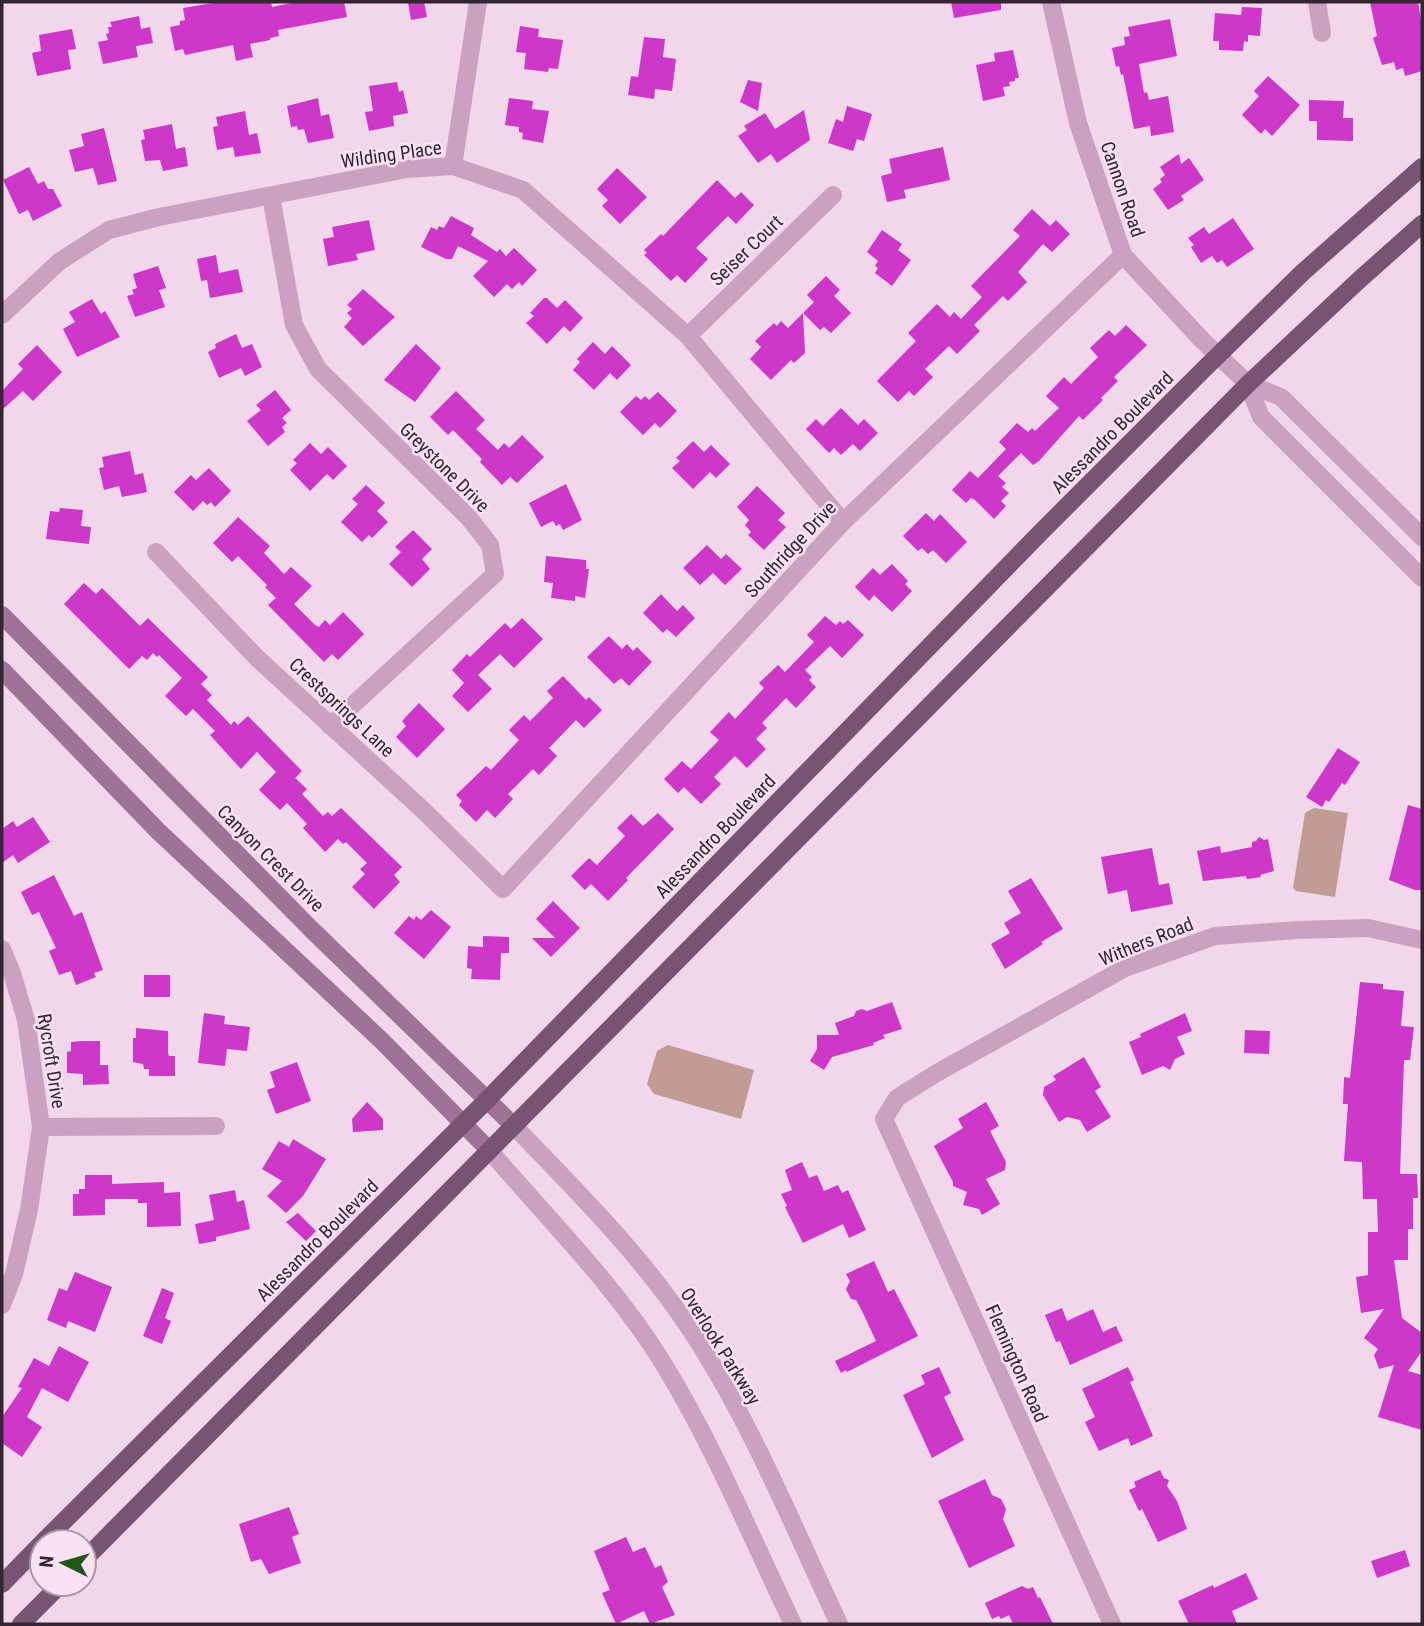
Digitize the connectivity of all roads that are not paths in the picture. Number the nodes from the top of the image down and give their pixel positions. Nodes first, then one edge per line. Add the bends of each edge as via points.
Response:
1 (478, 2) edge
2 (1051, 2) edge
3 (1317, 2) edge
4 (1322, 33) dead end
5 (453, 166) junction
6 (1422, 166) edge
7 (832, 195) dead end
8 (271, 196) junction
9 (1422, 224) edge
10 (1123, 255) junction
11 (2, 315) edge
12 (688, 336) junction
13 (1218, 355) junction
14 (1248, 384) junction
15 (843, 522) junction
16 (1422, 537) edge
17 (156, 552) dead end
18 (1422, 578) edge
19 (2, 615) edge
20 (2, 670) edge
21 (330, 726) junction
22 (503, 888) joint
23 (1422, 940) edge
24 (2, 949) edge
25 (487, 1100) junction
26 (884, 1119) joint
27 (463, 1122) junction
28 (216, 1126) dead end
29 (514, 1126) junction
30 (41, 1127) junction
31 (489, 1150) junction
32 (2, 1305) edge
33 (58, 1528) edge
34 (98, 1546) edge
35 (28, 1558) edge
36 (2, 1584) edge
37 (47, 1598) edge
38 (21, 1624) edge
39 (793, 1624) edge
40 (839, 1624) edge
41 (1112, 1624) edge

1 - 5 street
2 - 10 street, Cannon Road via 1078,123
3 - 4 street
5 - 8 street, Wilding Place via 407,169
5 - 12 street, Wilding Place via 523,190
6 - 13 main road, Alessandro Boulevard
7 - 12 street, Seiser Court
8 - 11 street, Wilding Place via 109,230 60,261
8 - 21 street, Greystone Drive via 294,325 318,369 469,518 490,545 495,574
9 - 14 main road
10 - 13 street, Cannon Road
10 - 15 street, Southridge Drive
12 - 15 street, Wilding Place
13 - 14 street, Cannon Road
13 - 25 main road, Alessandro Boulevard
14 - 16 street, Cannon Road via 1281,397
14 - 18 street, Cannon Road via 1261,417
14 - 29 main road
15 - 22 street, Southridge Drive
17 - 21 street, Crestsprings Lane
19 - 25 main road, Canyon Crest Drive
20 - 27 main road via 158,831
21 - 22 street, Crestsprings Lane
23 - 26 street, Withers Road via 1368,928 1216,936 1125,968 935,1074 897,1098
24 - 30 street, Rycroft Drive via 26,1020
25 - 27 main road, Alessandro Boulevard
25 - 29 main road, Canyon Crest Drive
26 - 41 street, Flemington Road
27 - 31 main road
27 - 33 main road, Alessandro Boulevard
28 - 30 street
29 - 31 main road
29 - 40 street, Overlook Parkway via 629,1251 687,1325 738,1410
30 - 32 street, Rycroft Drive via 29,1209
31 - 34 main road
31 - 39 street via 632,1317 663,1363 714,1457
35 - 36 main road, Alessandro Boulevard
37 - 38 main road

